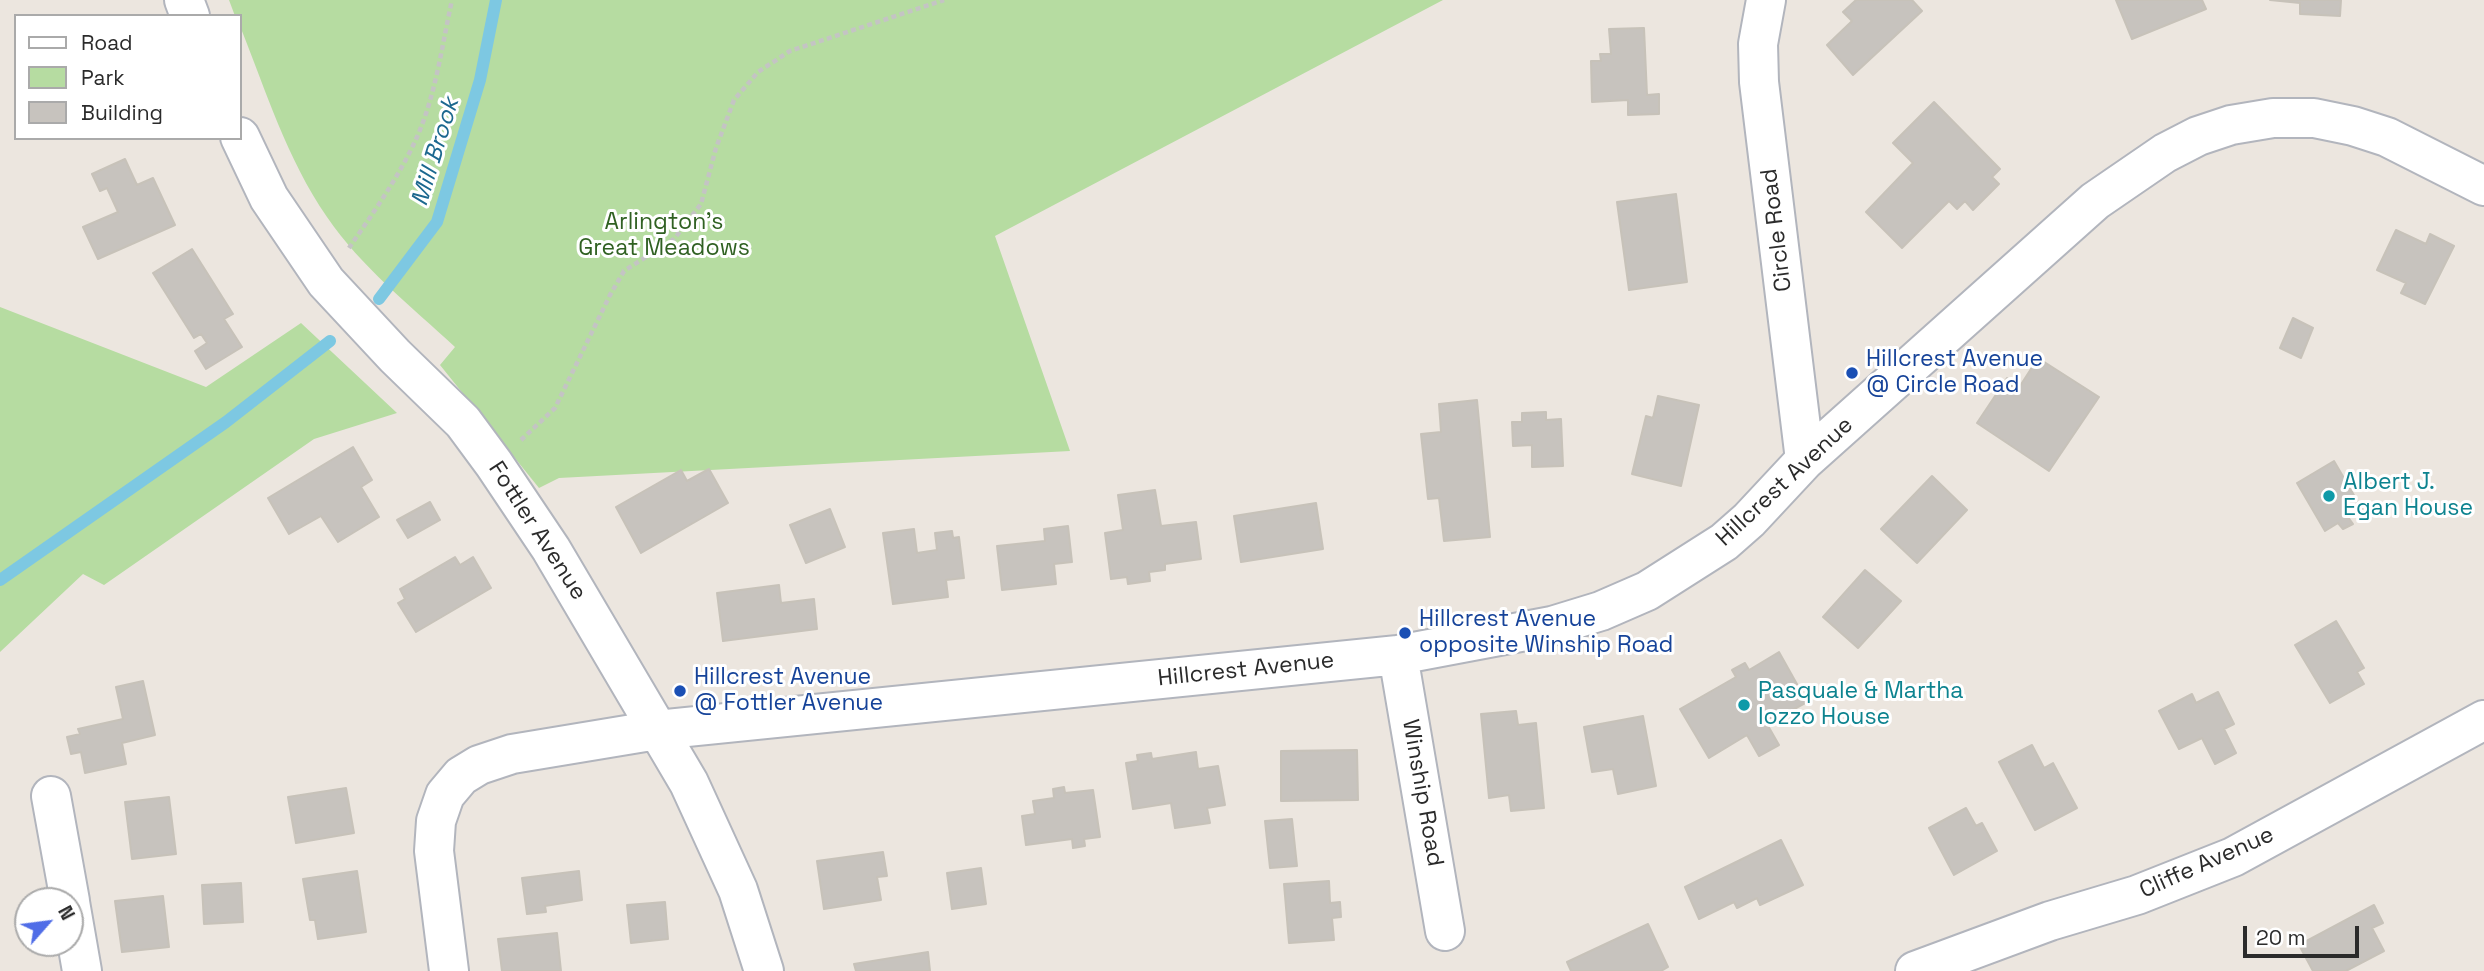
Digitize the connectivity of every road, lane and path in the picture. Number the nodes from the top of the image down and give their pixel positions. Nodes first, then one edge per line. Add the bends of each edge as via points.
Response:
1 (452, 0) edge
2 (944, 0) edge
3 (1766, 0) edge
4 (241, 140) edge
5 (2484, 186) edge
6 (326, 282) junction
7 (1805, 460) junction
8 (494, 464) junction
9 (1398, 655) junction
10 (2484, 720) edge
11 (657, 730) junction
12 (51, 796) dead end
13 (67, 887) edge
14 (1445, 931) dead end
15 (449, 971) edge
16 (764, 971) edge
17 (1915, 971) edge

1 - 6 path via 417,136 386,194
2 - 8 path via 790,51 758,72 734,100 701,204 674,239 624,271 555,408
3 - 7 street, Circle Road via 1758,44 1759,82
4 - 6 street, Fottler Avenue via 269,198
5 - 7 street, Hillcrest Avenue via 2387,137 2314,118 2273,118 2198,136 2165,152 2095,201
6 - 8 street, Fottler Avenue via 463,422
7 - 9 street, Hillcrest Avenue via 1724,542 1647,591 1552,626
8 - 11 street, Fottler Avenue via 551,549
9 - 11 street, Hillcrest Avenue
9 - 14 street, Winship Road
10 - 17 street, Cliffe Avenue via 2233,857
11 - 15 street, Hillcrest Avenue via 512,754 461,776 445,795 436,821 434,851
11 - 16 street, Fottler Avenue via 689,783 738,890
12 - 13 street

